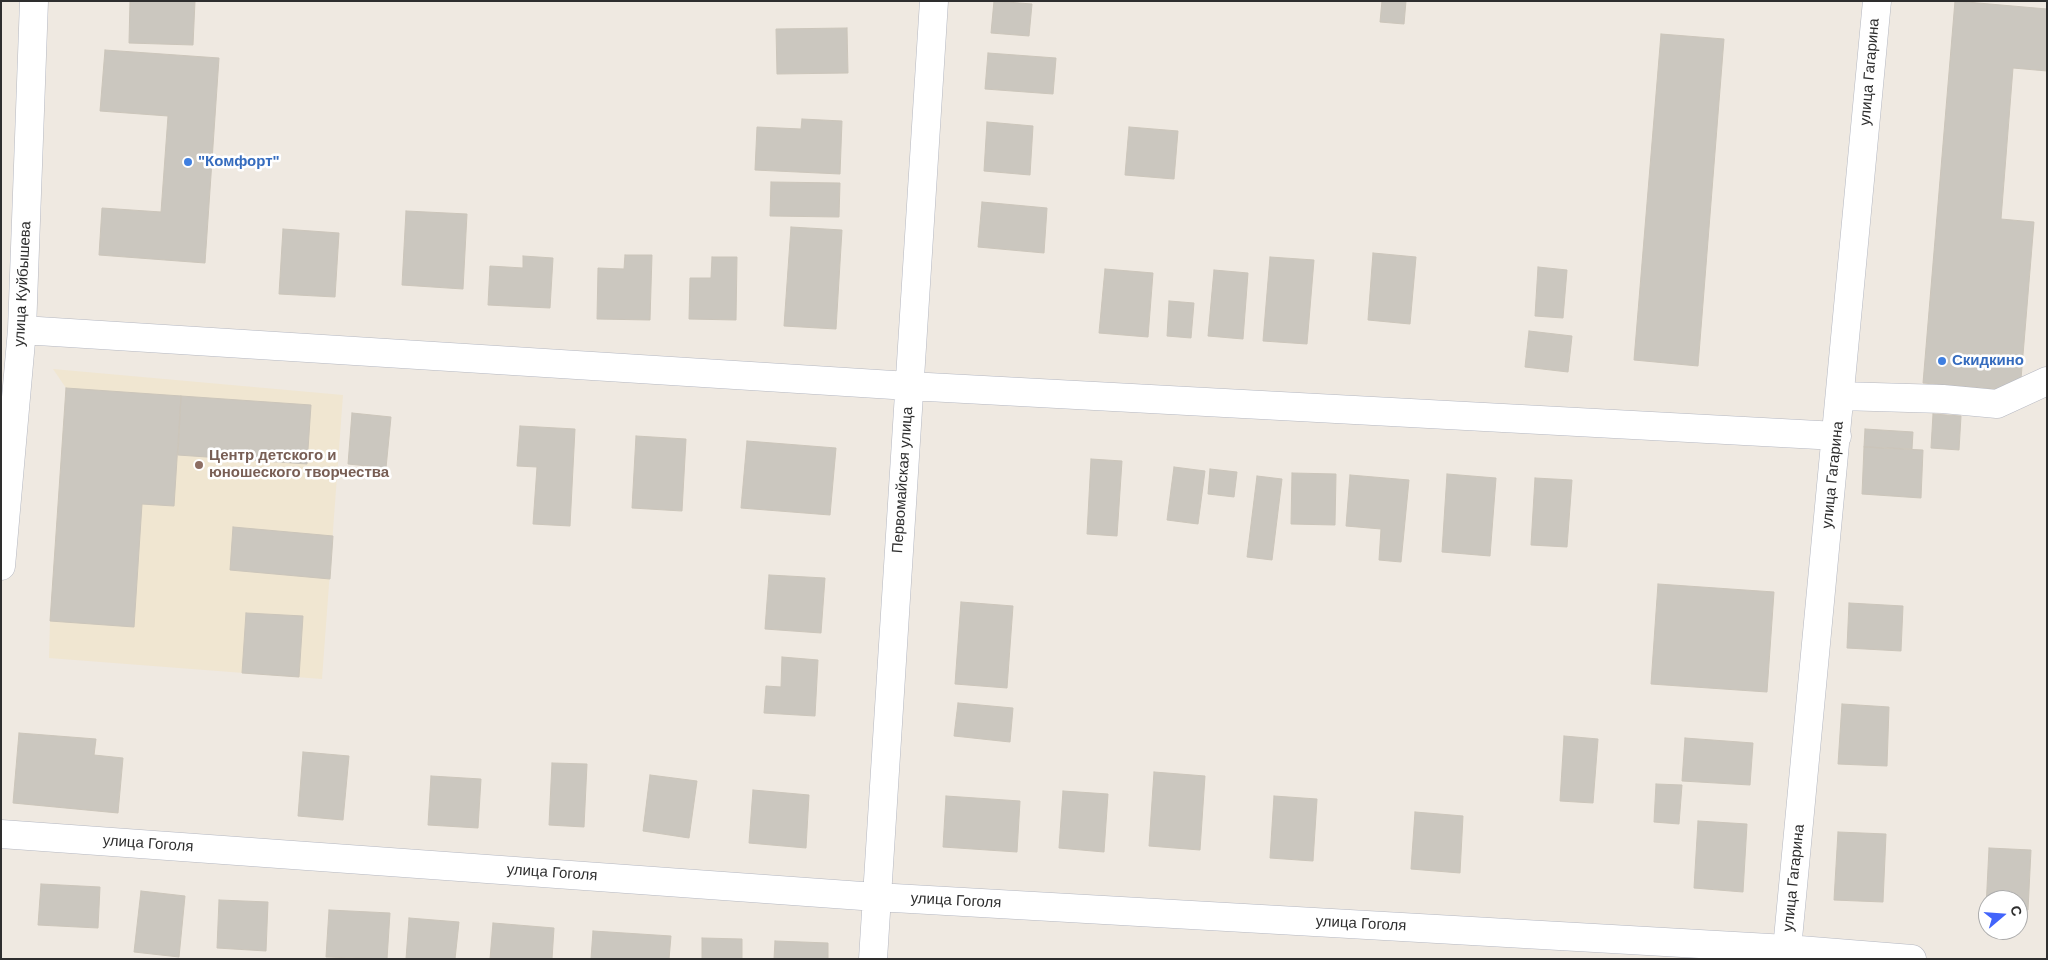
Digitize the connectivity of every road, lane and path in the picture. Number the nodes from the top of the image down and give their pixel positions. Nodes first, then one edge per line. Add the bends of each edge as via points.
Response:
1 (34, 1) edge
2 (934, 1) edge
3 (1877, 1) edge
4 (22, 330) junction
5 (2047, 381) edge
6 (909, 386) junction
7 (1840, 396) junction
8 (1837, 436) junction
9 (1, 566) edge
10 (1, 834) edge
11 (876, 896) junction
12 (1787, 949) junction
13 (873, 959) edge
14 (1912, 959) edge

1 - 4 street, улица Куйбышева
2 - 6 street, Первомайская улица
3 - 7 street, улица Гагарина
4 - 6 street
4 - 9 street, улица Куйбышева
5 - 7 street via 1997,404
6 - 8 street
6 - 11 street, Первомайская улица
7 - 8 street, улица Гагарина
8 - 12 street, улица Гагарина
10 - 11 street, улица Гоголя
11 - 12 street, улица Гоголя
11 - 13 street, Первомайская улица
12 - 14 street, улица Гоголя

